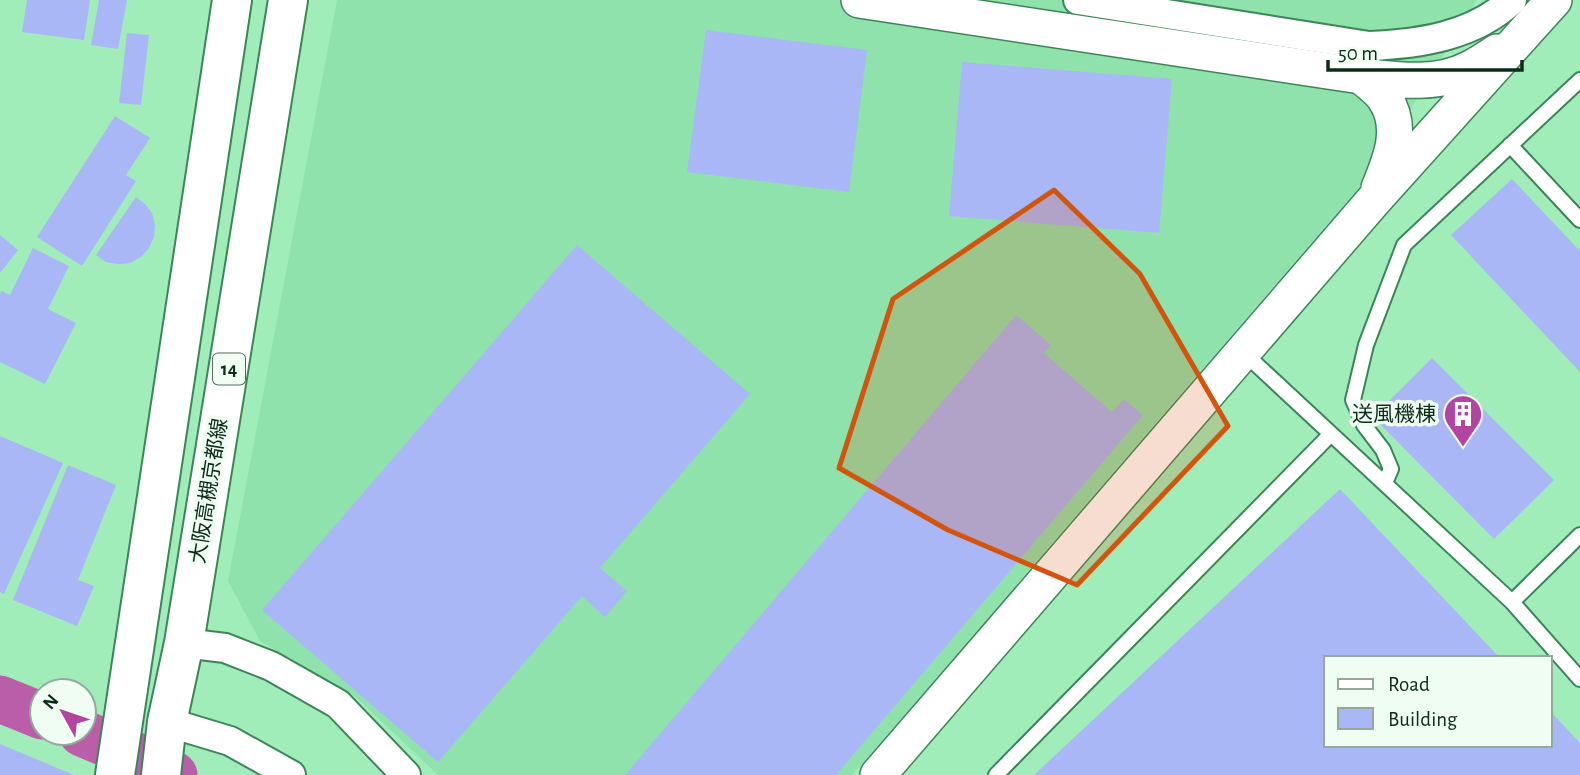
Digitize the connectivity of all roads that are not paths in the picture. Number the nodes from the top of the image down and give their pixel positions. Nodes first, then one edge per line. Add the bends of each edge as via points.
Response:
1 (232, 0) edge
2 (288, 0) edge
3 (859, 0) edge
4 (1078, 0) edge
5 (1512, 0) edge
6 (1554, 0) edge
7 (1361, 76) junction
8 (1580, 80) edge
9 (1510, 145) junction
10 (1374, 201) junction
11 (1580, 220) edge
12 (1243, 352) junction
13 (1331, 434) junction
14 (1385, 483) junction
15 (1580, 535) edge
16 (1512, 602) junction
17 (184, 643) junction
18 (1580, 678) edge
19 (166, 729) junction
20 (115, 775) edge
21 (161, 775) edge
22 (290, 775) edge
23 (406, 775) edge
24 (878, 775) edge
25 (996, 775) edge

1 - 20 main road
2 - 17 main road, 大阪高槻京都線 / 14
3 - 7 street
4 - 5 street via 1369,46 1405,45 1464,30 1495,16
6 - 7 street via 1504,48 1467,71 1404,81
6 - 10 street
7 - 10 street via 1385,97 1396,122 1392,158
8 - 9 lane
9 - 11 lane
9 - 14 lane via 1404,245 1366,345 1353,400 1391,469
10 - 12 street
12 - 13 lane
12 - 24 street
13 - 14 lane
13 - 25 lane
14 - 16 lane
15 - 16 lane
16 - 18 lane
17 - 19 main road, 大阪高槻京都線 / 14
17 - 23 street via 225,648 271,666 338,704
19 - 21 main road, 大阪高槻京都線 / 14
19 - 22 street via 230,741

